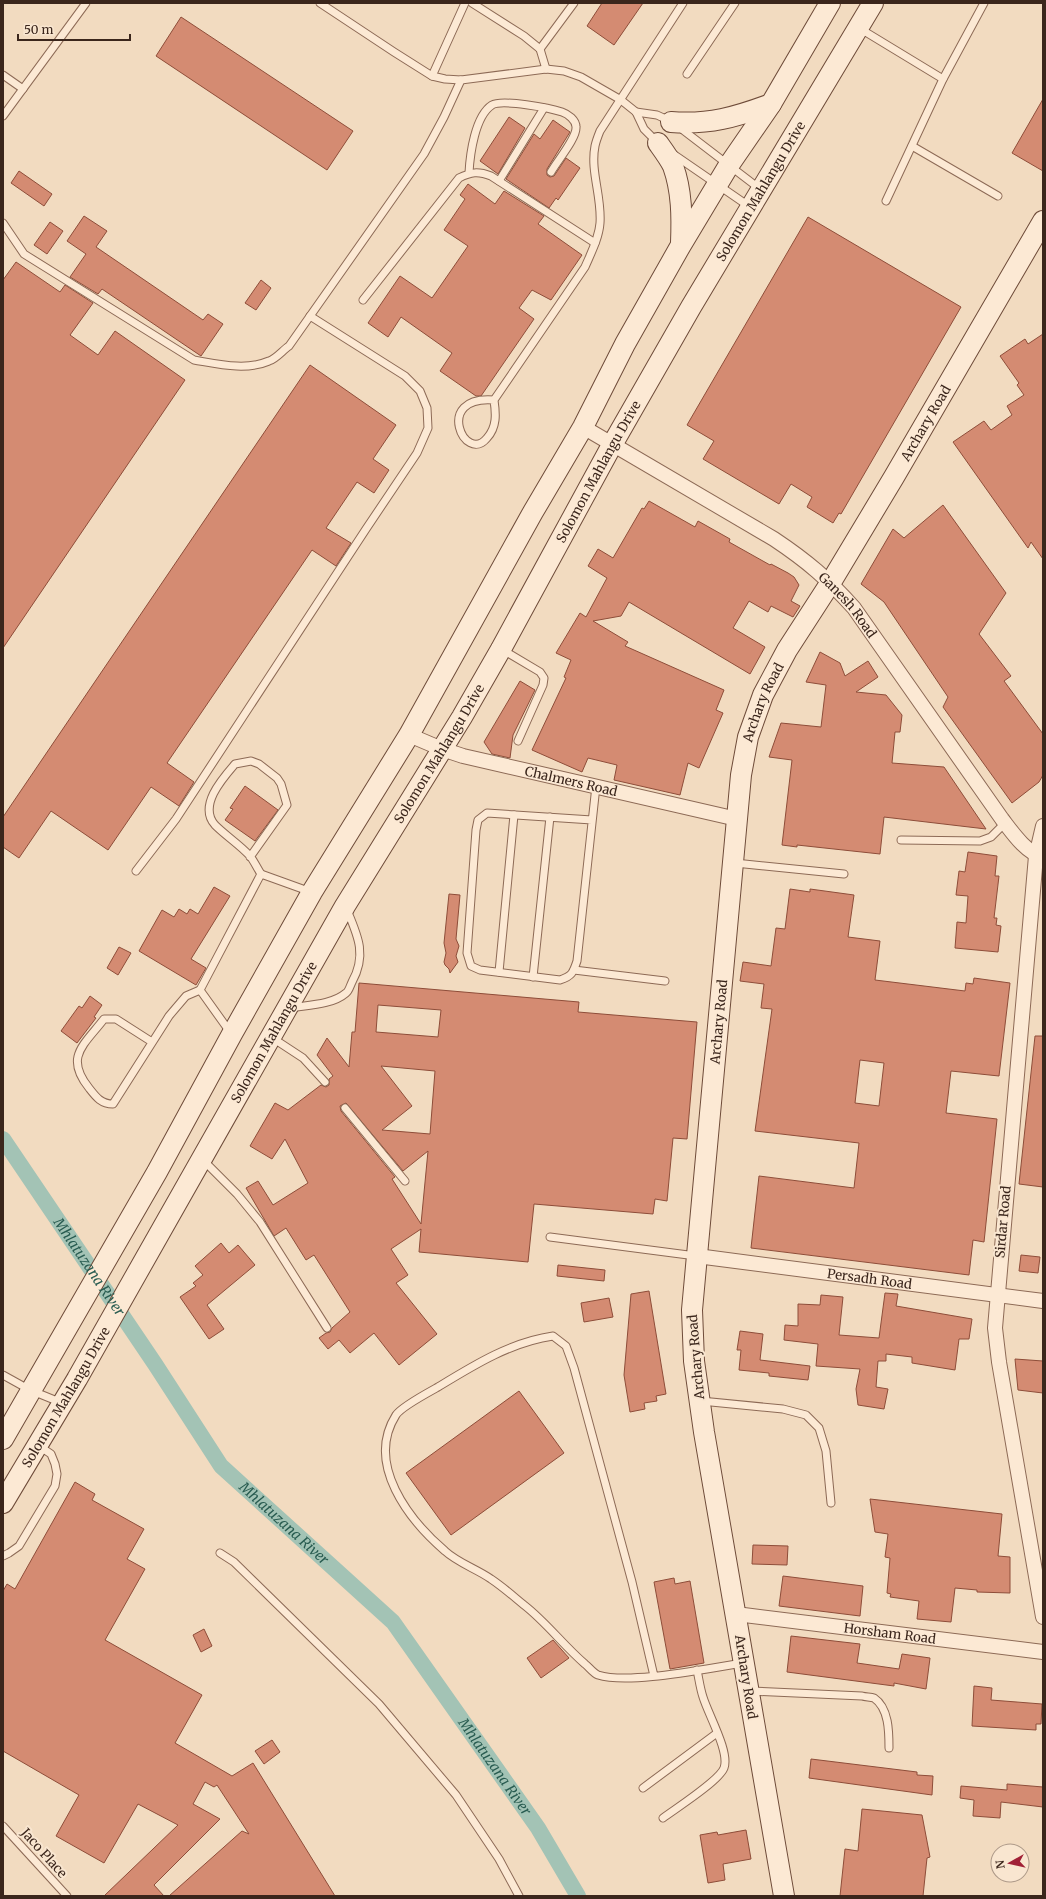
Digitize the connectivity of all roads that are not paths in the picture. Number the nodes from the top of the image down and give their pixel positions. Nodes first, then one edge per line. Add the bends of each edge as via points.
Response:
1 (86, 3) edge
2 (320, 3) edge
3 (465, 3) edge
4 (472, 3) edge
5 (574, 3) edge
6 (683, 3) edge
7 (735, 3) edge
8 (830, 3) edge
9 (873, 3) edge
10 (984, 3) edge
11 (858, 28) junction
12 (540, 49) junction
13 (546, 69) junction
14 (687, 74) dead end
15 (3, 75) edge
16 (432, 76) junction
17 (461, 80) junction
18 (943, 80) junction
19 (23, 89) junction
20 (621, 100) junction
21 (771, 104) junction
22 (544, 108) junction
23 (636, 112) junction
24 (3, 116) edge
25 (671, 122) junction
26 (658, 143) junction
27 (912, 146) junction
28 (729, 166) junction
29 (551, 172) dead end
30 (469, 173) junction
31 (499, 180) junction
32 (718, 185) junction
33 (761, 190) junction
34 (998, 196) dead end
35 (886, 200) dead end
36 (750, 207) junction
37 (1043, 220) edge
38 (3, 223) edge
39 (595, 243) junction
40 (681, 244) junction
41 (363, 300) dead end
42 (310, 316) junction
43 (494, 400) junction
44 (583, 427) junction
45 (612, 445) junction
46 (831, 582) junction
47 (501, 649) junction
48 (409, 734) junction
49 (518, 741) dead end
50 (442, 749) junction
51 (596, 786) junction
52 (514, 815) junction
53 (550, 817) junction
54 (737, 819) junction
55 (592, 820) junction
56 (1005, 823) junction
57 (1043, 826) edge
58 (901, 840) dead end
59 (1040, 856) edge
60 (250, 857) junction
61 (733, 863) junction
62 (136, 871) dead end
63 (261, 874) junction
64 (844, 874) dead end
65 (312, 892) junction
66 (345, 906) junction
67 (574, 970) junction
68 (499, 972) junction
69 (533, 977) junction
70 (665, 981) dead end
71 (200, 990) junction
72 (288, 1008) junction
73 (232, 1034) junction
74 (271, 1037) junction
75 (152, 1042) junction
76 (325, 1082) dead end
77 (345, 1108) dead end
78 (202, 1159) junction
79 (406, 1181) dead end
80 (550, 1237) dead end
81 (697, 1256) junction
82 (997, 1295) junction
83 (1043, 1301) edge
84 (328, 1328) dead end
85 (3, 1374) edge
86 (30, 1390) junction
87 (700, 1401) junction
88 (62, 1403) junction
89 (3, 1439) edge
90 (37, 1445) junction
91 (3, 1503) edge
92 (831, 1503) dead end
93 (220, 1553) dead end
94 (3, 1556) edge
95 (736, 1614) junction
96 (1043, 1616) edge
97 (1043, 1652) edge
98 (744, 1663) junction
99 (697, 1670) junction
100 (654, 1676) junction
101 (749, 1691) junction
102 (717, 1733) junction
103 (889, 1748) dead end
104 (643, 1788) dead end
105 (663, 1818) dead end
106 (3, 1826) edge
107 (67, 1896) edge
108 (519, 1896) edge
109 (784, 1896) edge

1 - 19 lane
2 - 16 lane
3 - 16 lane
4 - 12 lane
5 - 12 lane
6 - 20 lane
7 - 14 lane
8 - 21 main road
9 - 11 main road, Solomon Mahlangu Drive
10 - 18 lane
11 - 18 lane
11 - 33 main road, Solomon Mahlangu Drive
12 - 13 lane
13 - 17 lane
13 - 20 lane via 564,71 581,77
15 - 19 lane
16 - 17 lane
17 - 42 lane via 424,154
18 - 27 lane
19 - 24 lane
20 - 23 lane
20 - 39 lane via 600,131 595,146 600,223
21 - 25 main road via 715,122
21 - 28 main road
22 - 29 lane via 562,112 576,124 576,133
22 - 30 lane via 499,102 489,107 478,125 473,140
22 - 31 lane
23 - 25 lane via 657,115
23 - 26 lane via 644,129
25 - 28 lane
26 - 32 lane
26 - 40 main road via 672,165 679,189 682,215
27 - 34 lane
27 - 35 lane
28 - 32 main road
28 - 33 lane
30 - 31 lane via 480,172
30 - 41 lane via 459,178
31 - 39 lane
32 - 36 lane
32 - 40 main road
33 - 36 main road, Solomon Mahlangu Drive
36 - 45 main road, Solomon Mahlangu Drive
37 - 46 main road, Archary Road
38 - 42 lane via 24,254 194,360 226,366 271,361 289,346
39 - 43 lane via 585,267
40 - 44 main road via 625,344
42 - 62 lane via 405,376 420,391 427,408 428,428 417,453 176,819
43 - 43 lane via 495,425 490,435 485,441 470,444 461,433 459,414 463,407 470,403
44 - 45 street, Ganesh Road
44 - 48 main road
45 - 46 street, Ganesh Road via 774,539 805,559
45 - 47 main road, Solomon Mahlangu Drive
46 - 54 main road, Archary Road via 787,650 763,694 748,737
46 - 56 street, Ganesh Road via 854,608
47 - 49 lane via 540,672 544,678
47 - 50 main road, Solomon Mahlangu Drive
48 - 50 street, Chalmers Road
48 - 65 main road
50 - 51 street, Chalmers Road
50 - 66 main road, Solomon Mahlangu Drive
51 - 54 street, Chalmers Road
51 - 55 lane
52 - 53 lane
52 - 68 lane
52 - 68 lane via 487,813 478,820 476,830 467,953 471,966 480,970
53 - 55 lane
53 - 69 lane
54 - 61 main road, Archary Road
55 - 67 lane via 578,961
56 - 58 lane via 991,837 980,842
56 - 59 street, Ganesh Road via 1020,840
57 - 59 street, Sirdar Road
59 - 82 street, Sirdar Road
60 - 60 lane via 216,825 210,818 209,810 210,802 235,764 251,761 277,778 287,805
60 - 63 lane
61 - 64 lane
61 - 81 main road, Archary Road
63 - 65 lane
63 - 71 lane
65 - 73 main road
66 - 72 main road, Solomon Mahlangu Drive
66 - 72 lane via 357,933 361,952 357,973 347,992 318,1004
67 - 69 lane via 570,977 560,980
67 - 70 lane
68 - 69 lane
71 - 73 lane
71 - 75 lane via 186,996 180,1002
72 - 74 main road, Solomon Mahlangu Drive
73 - 86 main road via 157,1172
74 - 76 lane via 303,1058
74 - 78 main road, Solomon Mahlangu Drive
75 - 75 lane via 114,1104 98,1100 77,1069 76,1061 81,1050 104,1019 116,1019
77 - 79 lane
78 - 84 lane via 237,1194 260,1222
78 - 88 main road, Solomon Mahlangu Drive
80 - 81 lane
81 - 82 street, Persadh Road
81 - 87 main road, Archary Road via 692,1310 694,1361
82 - 83 street, Persadh Road
82 - 96 street, Sirdar Road via 995,1328 999,1362
85 - 86 lane
86 - 88 lane
86 - 89 main road
87 - 92 lane via 741,1403 806,1415 819,1428 826,1451
87 - 95 main road, Archary Road
88 - 90 main road, Solomon Mahlangu Drive
90 - 91 main road, Solomon Mahlangu Drive
90 - 94 lane via 50,1454 55,1464 55,1486 19,1546
93 - 108 lane via 234,1562 379,1704 456,1795 499,1859
95 - 97 street, Horsham Road
95 - 98 main road, Archary Road
98 - 99 lane
98 - 101 main road, Archary Road
99 - 100 lane
99 - 102 lane via 702,1695
100 - 100 lane via 621,1678 597,1674 575,1656 536,1615 492,1579 446,1552 420,1527 396,1493 386,1461 387,1438 396,1414 468,1369 505,1350 536,1338 553,1336 566,1346 632,1582
101 - 103 lane via 873,1698 883,1708 886,1716
101 - 109 main road, Archary Road
102 - 104 lane
102 - 105 lane via 726,1761 724,1770
106 - 107 lane, Jaco Place

